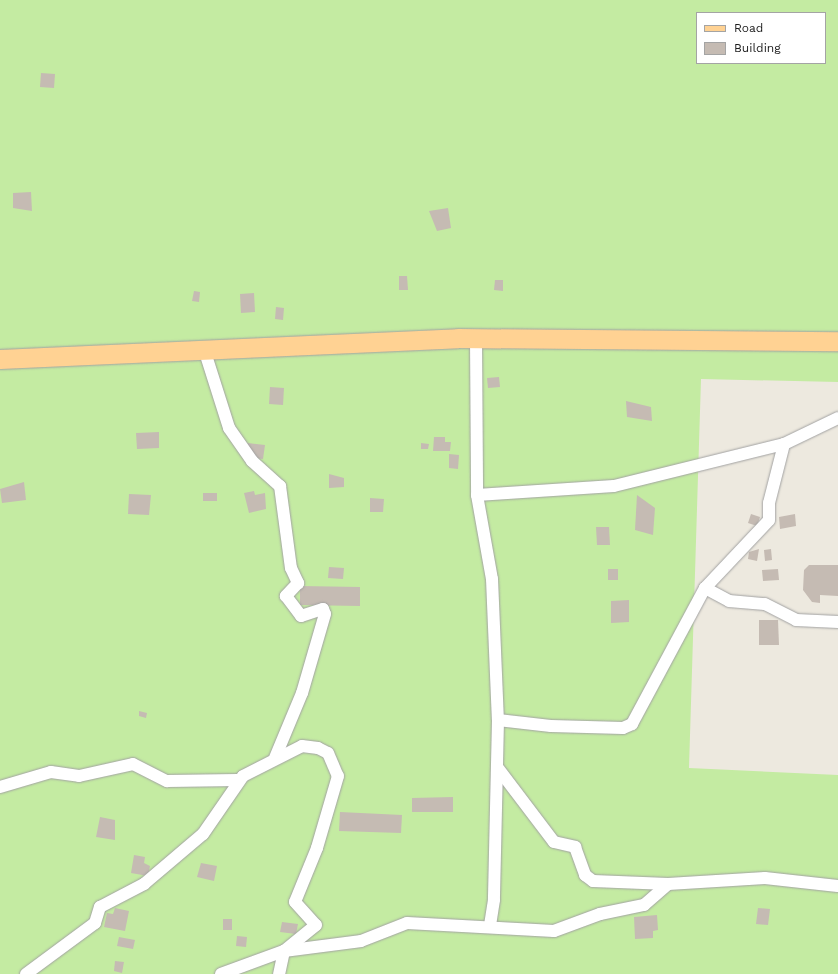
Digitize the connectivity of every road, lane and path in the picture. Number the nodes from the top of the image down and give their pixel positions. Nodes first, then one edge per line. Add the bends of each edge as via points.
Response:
1 (476, 339) junction
2 (838, 341) edge
3 (204, 349) junction
4 (0, 359) edge
5 (838, 418) edge
6 (784, 444) junction
7 (477, 495) junction
8 (705, 588) junction
9 (838, 622) edge
10 (498, 720) junction
11 (275, 758) junction
12 (497, 767) junction
13 (238, 780) junction
14 (0, 787) edge
15 (668, 884) junction
16 (838, 886) edge
17 (490, 925) junction
18 (284, 951) junction
19 (26, 974) edge
20 (221, 974) edge
21 (279, 974) edge

1 - 2 main road
1 - 3 main road
1 - 7 street
3 - 4 main road
3 - 11 street via 229,428 252,460 280,486 291,568 298,583 286,596 301,616 323,609 325,614 302,693
5 - 6 street
6 - 7 street via 614,486
6 - 8 street via 769,503 769,520
7 - 10 street via 492,579
8 - 9 street via 729,601 765,604 796,620
8 - 10 street via 628,727 551,726
10 - 12 street
11 - 13 street
11 - 18 street via 302,746 318,748 328,753 338,776 317,848 295,902 316,925
12 - 15 street via 554,842 575,847 588,879 608,884
12 - 17 street via 494,900
13 - 14 street via 167,781 133,764 79,776 51,772
13 - 19 street via 198,838 144,884 100,907 95,923
15 - 16 street via 765,878
15 - 17 street via 644,906 600,914 564,929 547,931
17 - 18 street via 407,923 361,941
18 - 20 street
18 - 21 street

